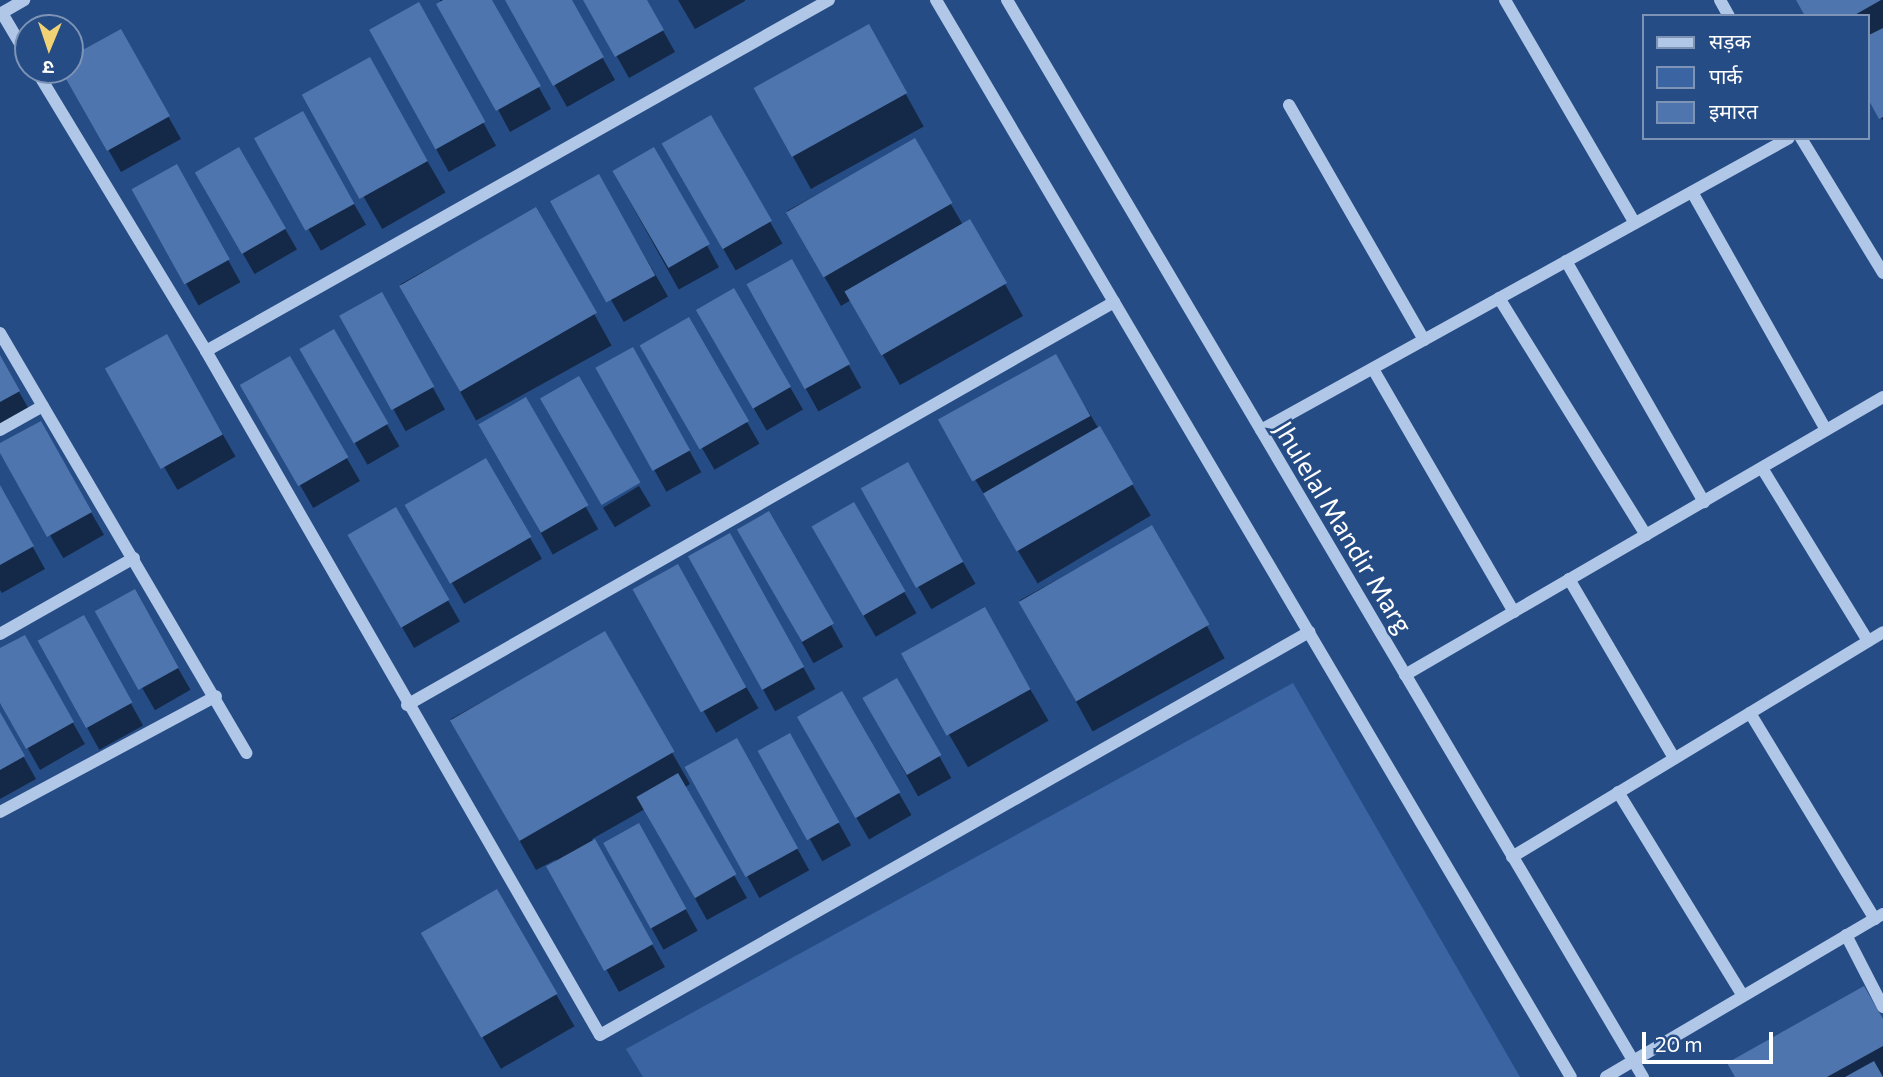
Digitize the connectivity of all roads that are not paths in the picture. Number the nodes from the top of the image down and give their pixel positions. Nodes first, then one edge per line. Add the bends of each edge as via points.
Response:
1 (23, 0) edge
2 (829, 0) edge
3 (936, 0) edge
4 (1007, 0) edge
5 (1505, 0) edge
6 (1, 13) edge
7 (14, 34) edge
8 (44, 84) edge
9 (1289, 104) dead end
10 (1785, 140) edge
11 (1802, 140) edge
12 (1692, 192) junction
13 (1635, 223) junction
14 (1566, 261) junction
15 (1883, 273) edge
16 (1499, 298) junction
17 (1114, 302) junction
18 (0, 333) edge
19 (1424, 340) junction
20 (206, 351) junction
21 (1373, 369) junction
22 (1883, 397) edge
23 (43, 406) junction
24 (0, 430) edge
25 (1261, 430) junction
26 (1826, 430) junction
27 (1762, 468) junction
28 (1704, 502) junction
29 (1646, 535) junction
30 (134, 558) junction
31 (1569, 579) junction
32 (1514, 612) junction
33 (1308, 632) junction
34 (1883, 632) edge
35 (0, 635) edge
36 (1868, 641) junction
37 (1405, 675) junction
38 (216, 696) junction
39 (407, 705) junction
40 (1750, 713) junction
41 (246, 753) dead end
42 (1674, 758) junction
43 (1618, 792) junction
44 (0, 812) edge
45 (1512, 857) junction
46 (1879, 916) edge
47 (1846, 935) junction
48 (1743, 996) junction
49 (1883, 1007) edge
50 (1633, 1061) junction
51 (1571, 1077) edge
52 (1606, 1077) edge
53 (1643, 1077) edge

1 - 6 street
2 - 20 street
3 - 17 street
4 - 25 street, Jhulelal Mandir Marg
5 - 13 street
6 - 7 street
8 - 20 street
9 - 19 street
10 - 12 street
11 - 15 street
12 - 13 street
12 - 26 street
13 - 14 street
14 - 16 street
14 - 28 street
16 - 19 street
16 - 29 street
17 - 33 street
17 - 39 street
18 - 23 street
19 - 21 street
20 - 39 street
21 - 25 street
21 - 32 street
22 - 26 street
23 - 24 street
23 - 30 street
25 - 37 street, Jhulelal Mandir Marg
26 - 27 street
27 - 28 street
27 - 36 street
28 - 29 street
29 - 31 street
30 - 35 street
30 - 38 street
31 - 32 street
31 - 42 street
32 - 37 street
33 - 39 street via 600,1035
33 - 51 street
34 - 36 street
36 - 40 street
37 - 45 street, Jhulelal Mandir Marg
38 - 41 street
38 - 44 street
40 - 42 street
40 - 46 street
42 - 43 street
43 - 45 street
43 - 48 street
45 - 50 street, Jhulelal Mandir Marg
46 - 47 street
47 - 48 street
47 - 49 street
48 - 50 street
50 - 52 street
50 - 53 street, Jhulelal Mandir Marg

